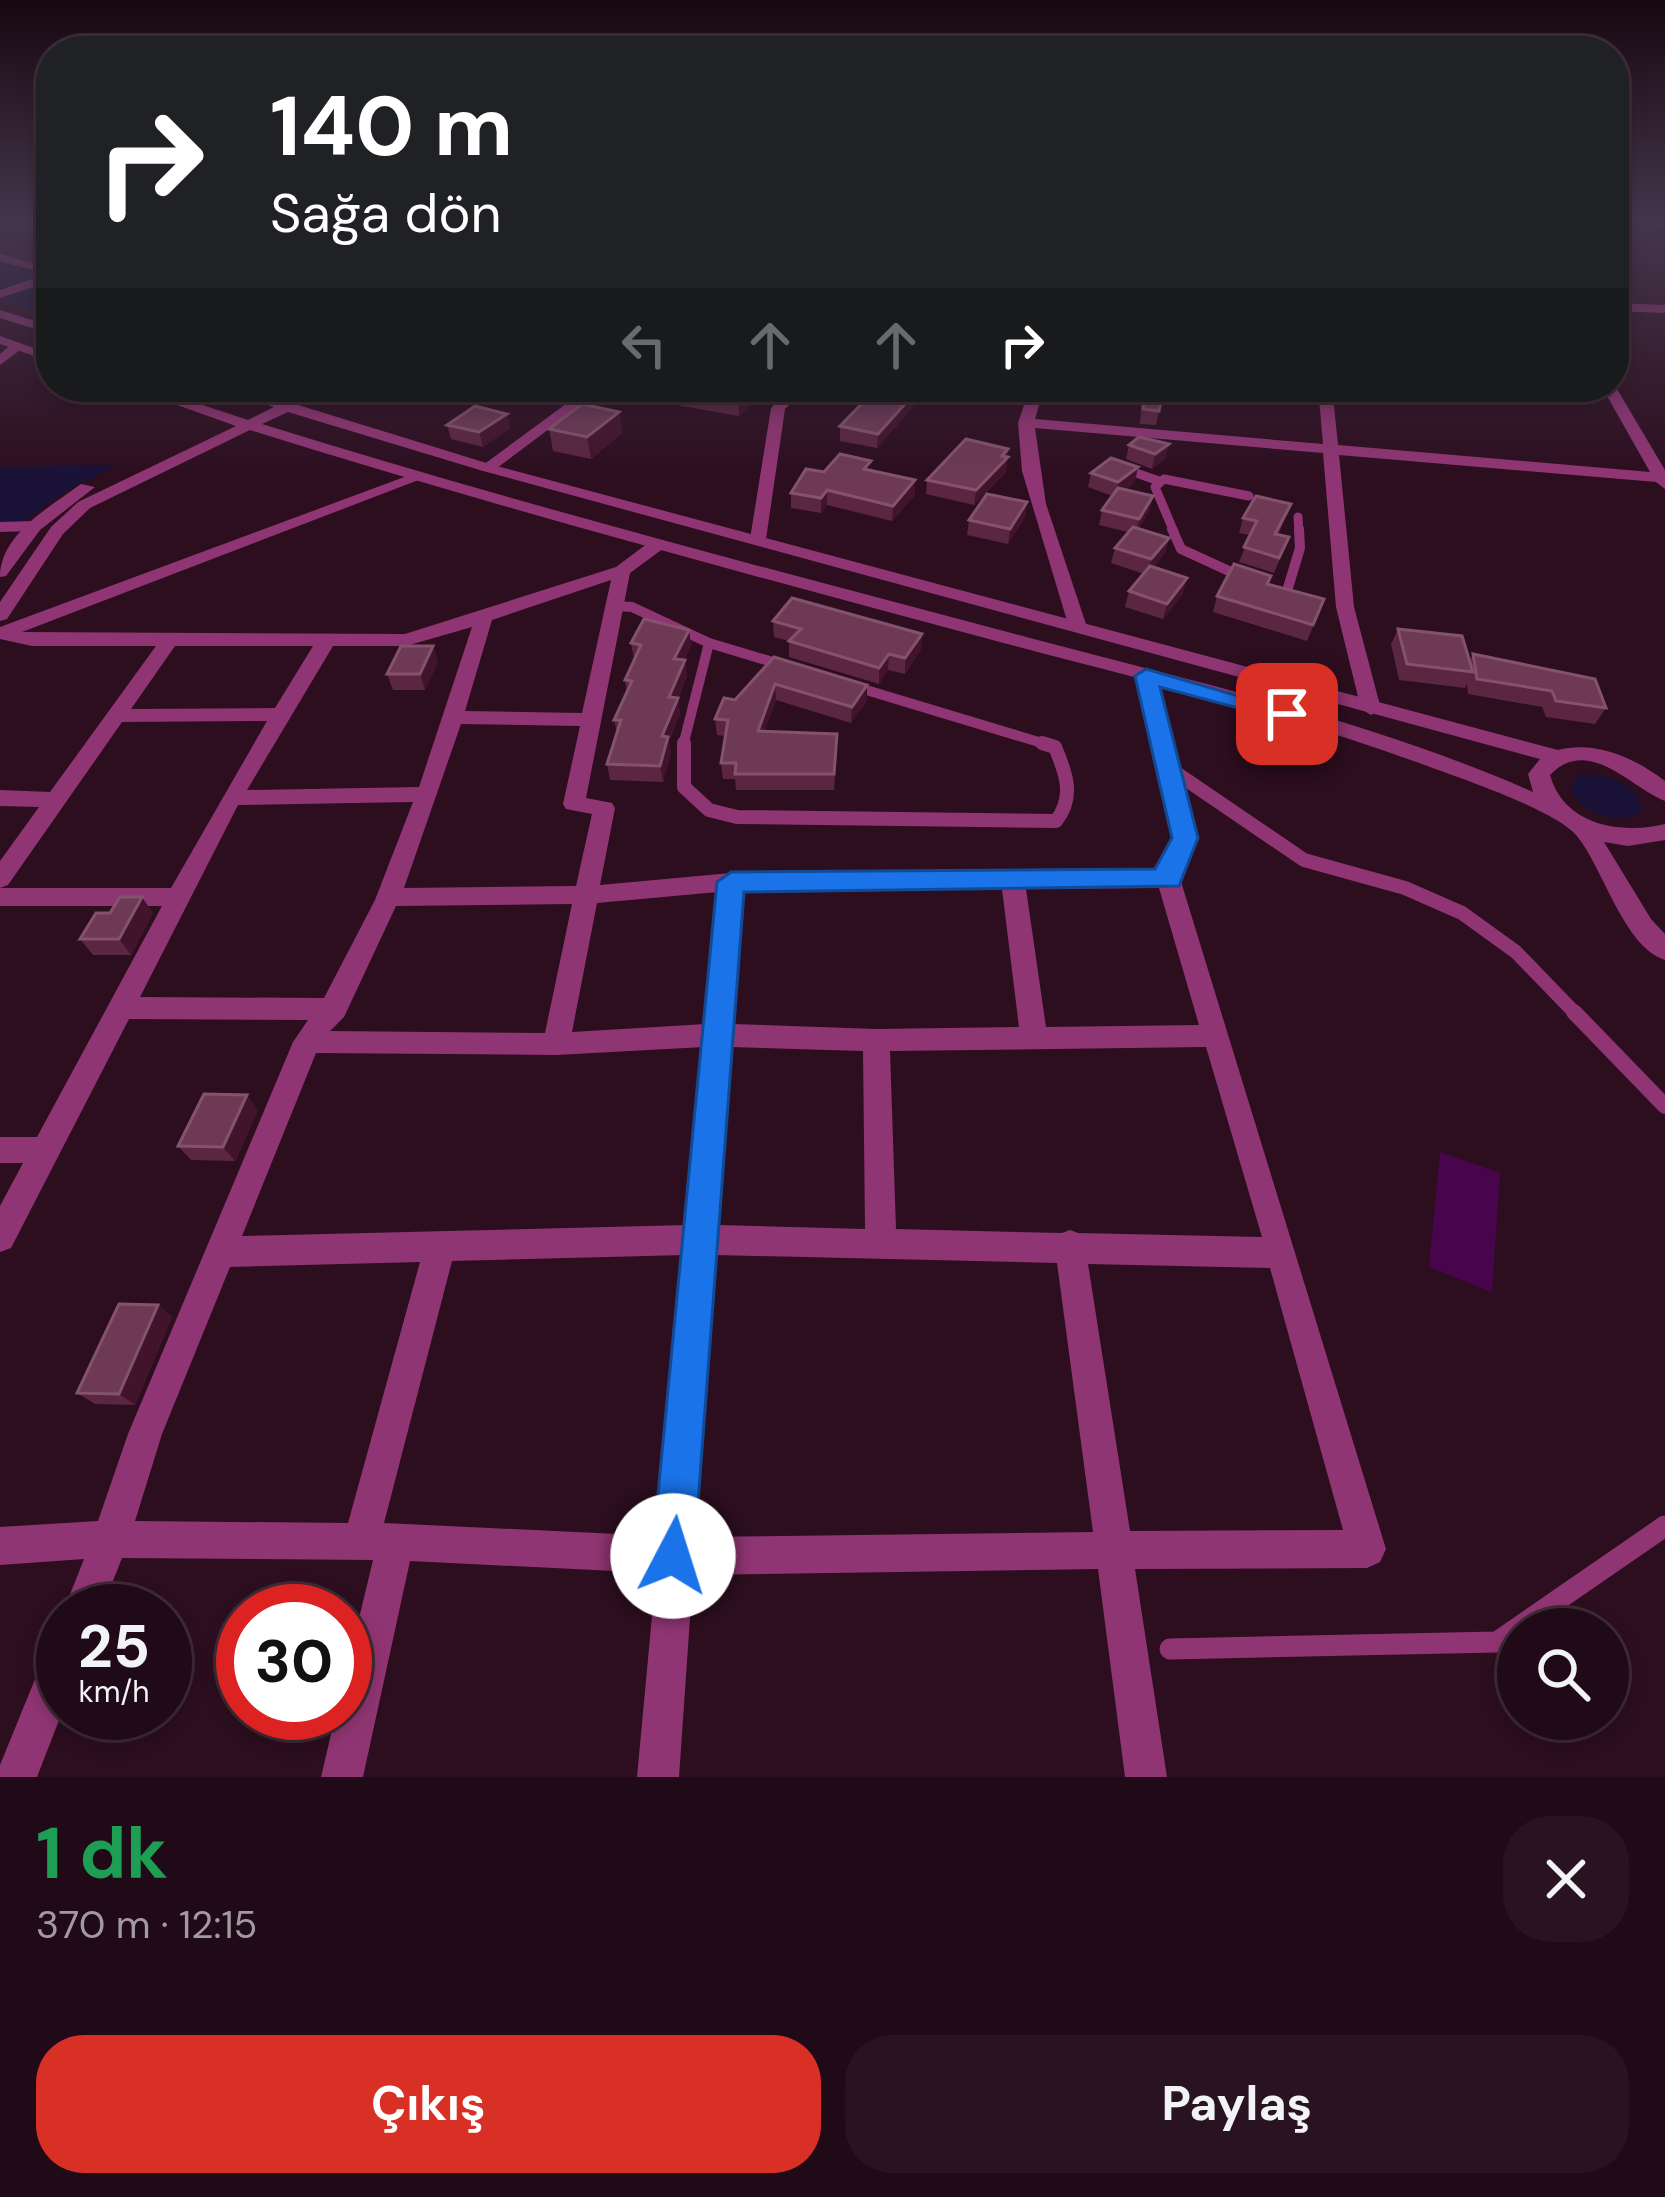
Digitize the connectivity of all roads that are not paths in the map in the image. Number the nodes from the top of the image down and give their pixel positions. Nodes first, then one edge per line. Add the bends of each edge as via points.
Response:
1 (1629, 308) edge
2 (1665, 309) edge
3 (0, 314) edge
4 (36, 325) edge
5 (0, 340) edge
6 (17, 347) junction
7 (36, 353) edge
8 (0, 361) edge
9 (178, 402) edge
10 (269, 402) edge
11 (279, 402) edge
12 (578, 402) edge
13 (784, 402) edge
14 (1028, 402) edge
15 (1327, 402) edge
16 (1618, 402) edge
17 (275, 404) junction
18 (227, 419) junction
19 (1025, 422) junction
20 (248, 425) junction
21 (1335, 452) junction
22 (1109, 464) edge
23 (488, 468) junction
24 (421, 476) junction
25 (1664, 480) edge
26 (1159, 481) junction
27 (1249, 496) dead end
28 (1298, 517) dead end
29 (0, 526) edge
30 (34, 526) junction
31 (758, 539) junction
32 (658, 544) junction
33 (622, 571) junction
34 (0, 572) edge
35 (1255, 581) edge
36 (1271, 586) edge
37 (1287, 590) junction
38 (1306, 596) edge
39 (616, 606) junction
40 (484, 617) junction
41 (1077, 624) junction
42 (1, 627) edge
43 (168, 641) junction
44 (709, 643) junction
45 (324, 644) junction
46 (794, 668) edge
47 (1146, 676) junction
48 (836, 681) edge
49 (1371, 709) junction
50 (279, 713) junction
51 (114, 716) junction
52 (452, 717) junction
53 (592, 720) junction
54 (1557, 757) junction
55 (1168, 768) junction
56 (1633, 769) junction
57 (1665, 775) edge
58 (1665, 793) edge
59 (424, 794) junction
60 (231, 798) junction
61 (0, 799) edge
62 (57, 800) junction
63 (1573, 820) junction
64 (1663, 836) edge
65 (0, 879) edge
66 (1169, 879) junction
67 (1013, 880) junction
68 (731, 882) junction
69 (588, 895) junction
70 (0, 897) edge
71 (178, 897) junction
72 (385, 897) junction
73 (1665, 950) edge
74 (124, 1008) junction
75 (335, 1009) junction
76 (717, 1035) junction
77 (1216, 1036) junction
78 (1034, 1039) junction
79 (876, 1040) junction
80 (307, 1042) junction
81 (556, 1044) junction
82 (1665, 1106) edge
83 (0, 1150) edge
84 (46, 1150) junction
85 (0, 1238) edge
86 (700, 1240) junction
87 (880, 1245) junction
88 (1070, 1245) junction
89 (440, 1246) junction
90 (221, 1252) junction
91 (1282, 1252) junction
92 (1665, 1526) edge
93 (110, 1538) junction
94 (378, 1542) junction
95 (0, 1546) edge
96 (1114, 1550) junction
97 (673, 1556) junction
98 (92, 1584) edge
99 (1170, 1649) dead end
100 (36, 1727) edge
101 (16, 1777) edge
102 (342, 1777) edge
103 (658, 1777) edge
104 (1146, 1777) edge

1 - 2 street
3 - 4 street
5 - 6 street
6 - 7 street
6 - 8 street
9 - 18 street
10 - 17 street
11 - 17 street
12 - 23 street
13 - 31 street
14 - 19 street
15 - 21 street
16 - 25 street
17 - 18 street
17 - 20 street
17 - 23 street
18 - 20 street
18 - 30 street via 87,487
19 - 21 street
19 - 41 street via 1024,447
20 - 24 street
20 - 42 street via 74,513
21 - 25 street
21 - 49 street via 1335,604
22 - 26 lane
23 - 31 street
24 - 32 street
24 - 42 street
26 - 27 lane
26 - 35 lane via 1181,548
28 - 37 lane via 1300,548
29 - 30 street
30 - 34 street
31 - 41 street
32 - 33 street
32 - 47 street
33 - 39 street
33 - 40 street
36 - 37 lane
37 - 38 lane
39 - 44 lane
39 - 53 street
40 - 45 street via 406,640
40 - 52 street
41 - 49 street
42 - 43 street via 32,640
43 - 45 street
43 - 51 street
44 - 46 lane
44 - 48 lane via 682,752 684,787 709,810 737,817 1056,821 1066,812 1070,797 1055,747
45 - 50 street
47 - 55 street
47 - 63 street via 1432,759
49 - 54 street
50 - 51 street
50 - 60 street
51 - 62 street
52 - 53 street
52 - 59 street
53 - 69 street via 574,804 604,808
54 - 56 street via 1593,756
54 - 63 street via 1539,774 1540,787
55 - 66 street via 1185,838
55 - 82 lane via 1304,860 1462,913 1516,952
56 - 57 street
56 - 58 street
59 - 60 street
59 - 72 street
60 - 71 street
61 - 62 street
62 - 65 street
63 - 64 street via 1628,838
63 - 73 street
66 - 67 street
66 - 77 street
67 - 68 street
67 - 78 street
68 - 69 street
68 - 76 street
69 - 72 street
69 - 81 street
70 - 71 street
71 - 74 street
72 - 75 street
74 - 75 street
74 - 84 street
75 - 80 street
76 - 79 street
76 - 81 street
76 - 86 street
77 - 78 street
77 - 91 street
78 - 79 street
79 - 87 street
80 - 81 street
80 - 90 street
83 - 84 street
84 - 85 street
86 - 87 street
86 - 89 street
86 - 97 street
87 - 88 street
88 - 91 street
88 - 96 street
89 - 90 street
89 - 94 street
90 - 93 street
91 - 96 street via 1366,1549
92 - 99 lane via 1497,1642
93 - 94 street
93 - 95 street
93 - 98 street
94 - 97 street
94 - 102 street
96 - 97 street
96 - 104 street
97 - 103 street
100 - 101 street

